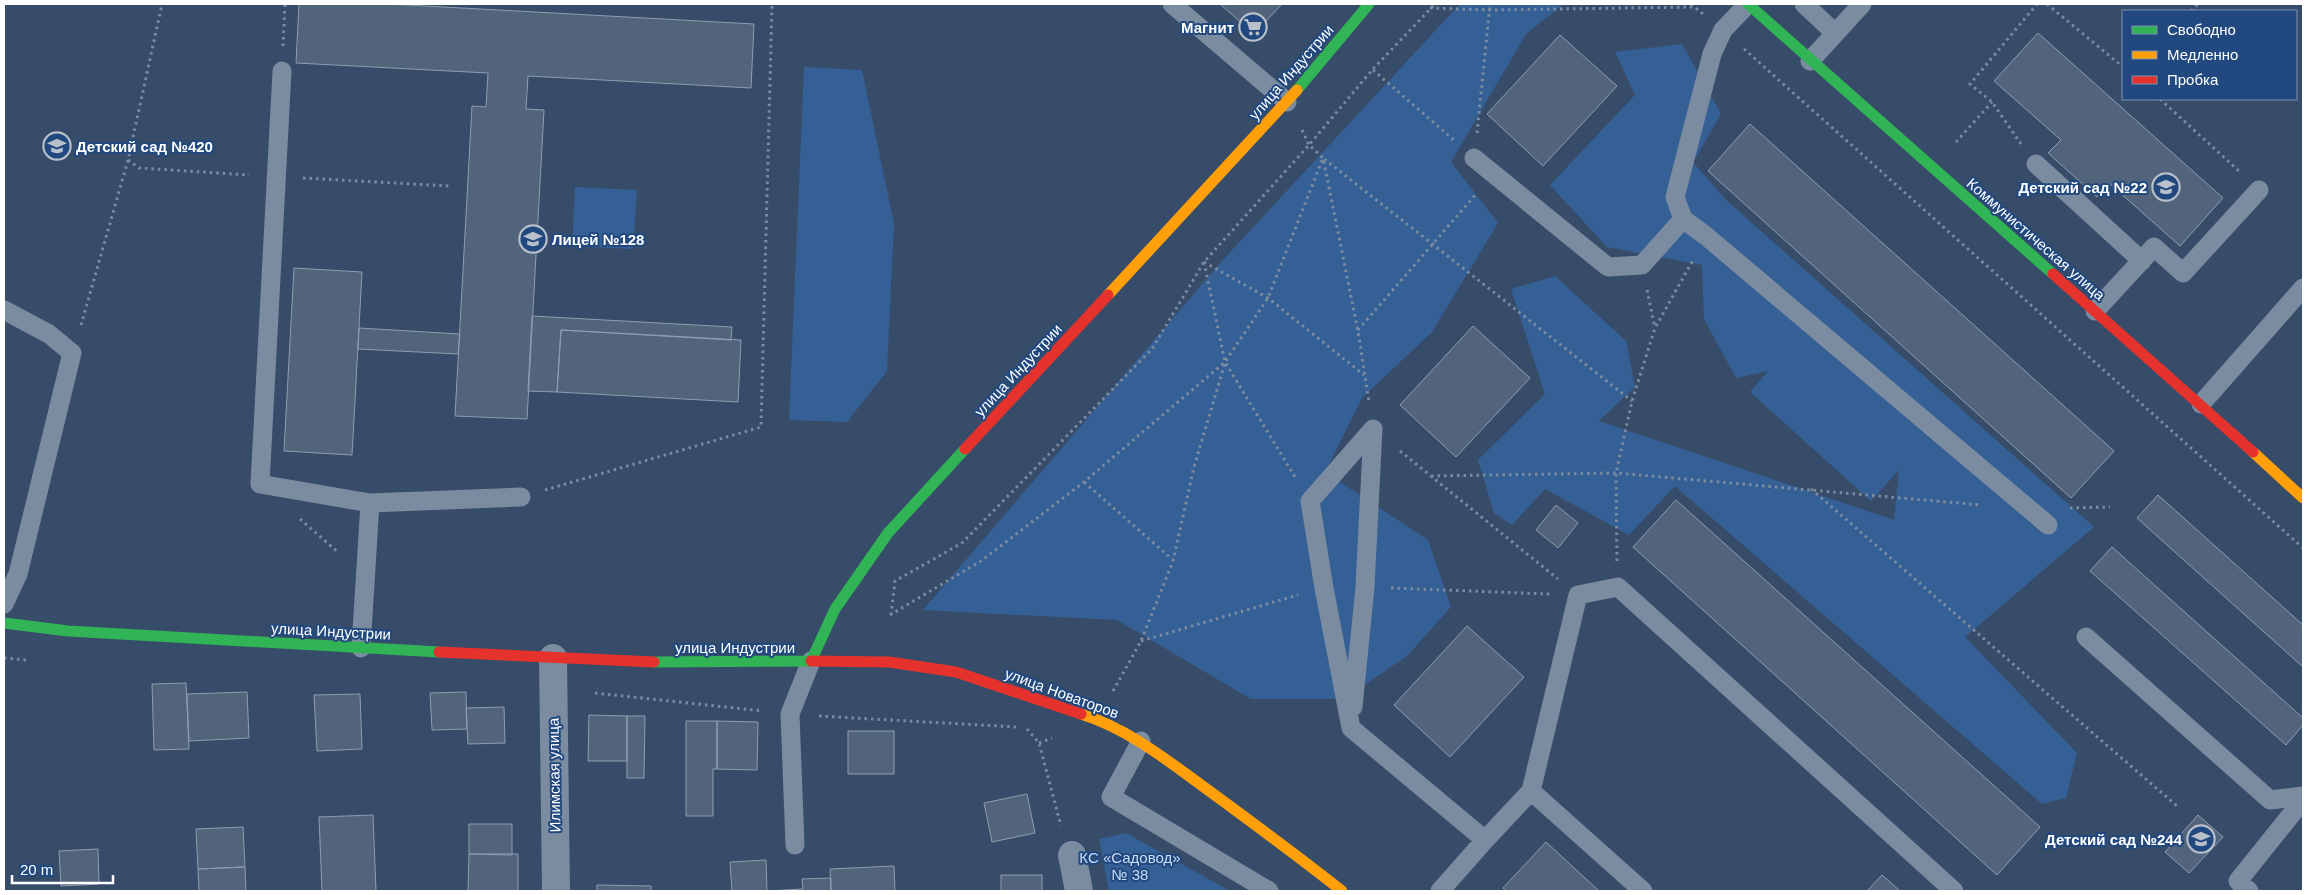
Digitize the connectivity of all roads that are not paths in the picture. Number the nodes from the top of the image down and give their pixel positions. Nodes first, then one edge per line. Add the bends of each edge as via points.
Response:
1 (1172, 4) edge
2 (1369, 4) edge
3 (1748, 4) edge
4 (1804, 4) edge
5 (1862, 4) edge
6 (1835, 33) junction
7 (1810, 61) junction
8 (282, 71) road end
9 (1287, 102) junction
10 (1474, 158) road end
11 (2036, 164) road end
12 (2259, 190) road end
13 (1683, 218) junction
14 (2142, 261) junction
15 (2303, 288) edge
16 (4, 310) edge
17 (2095, 311) junction
18 (2201, 404) junction
19 (521, 498) road end
20 (2303, 498) edge
21 (370, 503) junction
22 (2048, 525) dead end
23 (4, 604) edge
24 (4, 623) edge
25 (2086, 637) dead end
26 (361, 648) junction
27 (553, 658) junction
28 (811, 661) junction
29 (1351, 728) junction
30 (1141, 741) junction
31 (1531, 791) junction
32 (2303, 796) edge
33 (2303, 800) edge
34 (1485, 840) junction
35 (795, 845) dead end
36 (1072, 855) road end
37 (556, 891) edge
38 (1079, 891) edge
39 (1269, 891) edge
40 (1342, 891) edge
41 (1440, 891) edge
42 (1644, 891) edge
43 (1954, 891) edge
44 (2249, 891) edge

1 - 9 lane
2 - 9 street, улица Индустрии
3 - 7 street, Коммунистическая улица
3 - 13 lane via 1724,30 1712,54 1675,197
4 - 6 lane
5 - 6 lane
6 - 7 lane
7 - 17 street, Коммунистическая улица
8 - 21 lane via 260,484
9 - 28 street, улица Индустрии via 888,533 835,609
10 - 13 lane via 1608,267 1642,264
11 - 14 lane
12 - 14 lane via 2183,273 2154,248
13 - 22 lane
14 - 17 lane
15 - 18 lane
16 - 23 lane via 49,334 72,353 18,574
17 - 18 street, Коммунистическая улица
18 - 20 street, Коммунистическая улица
19 - 21 lane
21 - 26 lane
24 - 26 street, улица Индустрии via 68,631
25 - 32 lane via 2270,800
26 - 27 street, улица Индустрии
27 - 28 street, улица Индустрии via 679,663
27 - 37 street, Илимская улица
28 - 30 street, улица Новаторов via 889,662 956,672 1098,719
28 - 35 lane via 790,714
29 - 29 lane via 1310,502 1373,429 1365,587
29 - 34 lane
30 - 39 lane via 1111,797
30 - 40 street, улица Новаторов
31 - 34 lane
31 - 42 lane
31 - 43 lane via 1578,595 1618,587
33 - 44 lane via 2238,881
34 - 41 lane
36 - 38 street

